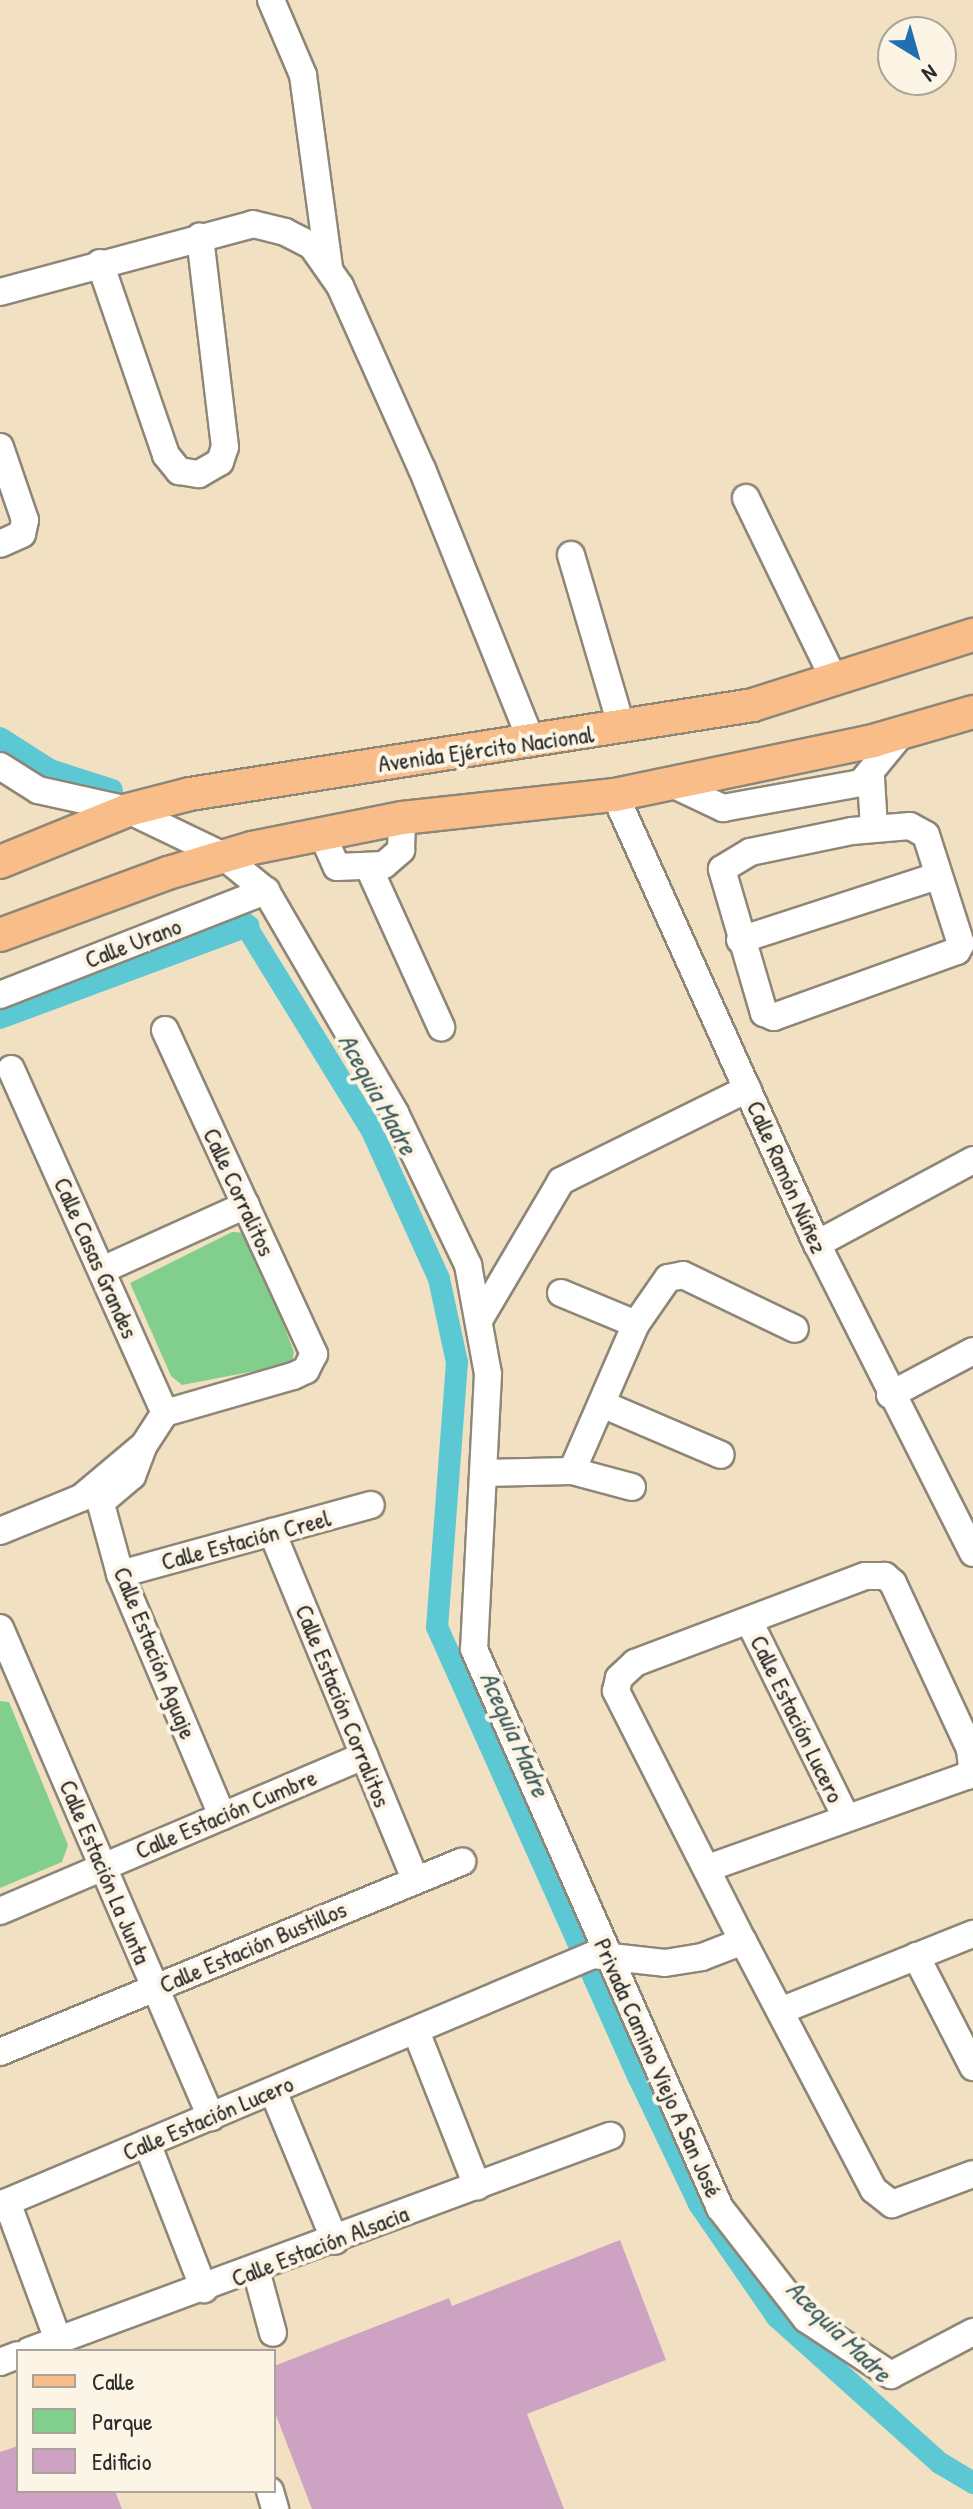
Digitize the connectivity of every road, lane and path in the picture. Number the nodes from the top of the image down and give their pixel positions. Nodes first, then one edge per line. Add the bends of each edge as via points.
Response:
1 (271, 0) edge
2 (200, 236) junction
3 (100, 263) junction
4 (329, 270) junction
5 (0, 292) edge
6 (0, 447) edge
7 (746, 498) dead end
8 (0, 544) edge
9 (571, 555) dead end
10 (973, 635) edge
11 (835, 681) junction
12 (973, 712) edge
13 (622, 728) junction
14 (902, 733) junction
15 (532, 743) junction
16 (0, 766) edge
17 (858, 782) junction
18 (670, 783) junction
19 (615, 795) junction
20 (128, 810) junction
21 (402, 818) junction
22 (863, 829) junction
23 (322, 834) junction
24 (222, 855) junction
25 (0, 862) edge
26 (369, 868) junction
27 (937, 876) junction
28 (266, 891) junction
29 (0, 935) edge
30 (740, 940) junction
31 (0, 995) edge
32 (441, 1027) dead end
33 (165, 1030) dead end
34 (11, 1069) dead end
35 (747, 1089) junction
36 (973, 1160) edge
37 (246, 1205) junction
38 (817, 1244) junction
39 (102, 1270) junction
40 (561, 1293) dead end
41 (481, 1317) junction
42 (636, 1324) junction
43 (795, 1329) dead end
44 (973, 1351) edge
45 (890, 1395) junction
46 (602, 1404) junction
47 (165, 1413) junction
48 (721, 1455) dead end
49 (572, 1471) junction
50 (483, 1473) junction
51 (632, 1487) dead end
52 (93, 1496) junction
53 (371, 1505) dead end
54 (0, 1531) edge
55 (272, 1532) junction
56 (971, 1546) edge
57 (120, 1574) junction
58 (749, 1621) junction
59 (0, 1628) edge
60 (8, 1669) edge
61 (364, 1756) junction
62 (222, 1816) junction
63 (846, 1817) junction
64 (462, 1862) dead end
65 (103, 1867) junction
66 (708, 1868) junction
67 (415, 1879) junction
68 (0, 1911) edge
69 (973, 1934) edge
70 (743, 1941) junction
71 (916, 1956) junction
72 (590, 1958) junction
73 (155, 1988) junction
74 (780, 2011) junction
75 (416, 2031) junction
76 (0, 2052) edge
77 (973, 2067) edge
78 (273, 2091) junction
79 (211, 2117) junction
80 (610, 2136) dead end
81 (147, 2143) junction
82 (973, 2174) edge
83 (477, 2186) junction
84 (4, 2204) edge
85 (335, 2241) junction
86 (256, 2270) junction
87 (204, 2289) junction
88 (973, 2332) edge
89 (273, 2333) dead end
90 (58, 2340) junction
91 (34, 2349) edge

1 - 4 street via 303,75
2 - 3 street
2 - 3 street via 225,447 220,462 199,474 179,471 166,455
2 - 4 street via 253,224 285,232 312,246
3 - 5 street
4 - 15 street via 422,469
6 - 8 street via 25,520 22,534
7 - 11 street
9 - 13 street
10 - 11 main road, Avenida Ejército Nacional
11 - 13 main road, Avenida Ejército Nacional via 753,705
12 - 14 main road
13 - 15 main road, Avenida Ejército Nacional
14 - 17 street
14 - 18 main road
15 - 20 main road, Avenida Ejército Nacional via 283,778
16 - 20 street via 38,790
17 - 18 street via 723,808
17 - 22 street
18 - 19 main road
19 - 21 main road
19 - 35 street, Calle Ramón Núñez
20 - 24 street
20 - 25 main road, Avenida Ejército Nacional
21 - 23 main road
21 - 26 street via 398,857
22 - 27 street via 923,830
22 - 30 street via 750,852 727,864 721,874
23 - 24 main road
23 - 26 street via 337,867
24 - 28 street
24 - 29 main road
26 - 32 street
27 - 30 street
27 - 30 street via 961,944 957,951 774,1017 761,1008
28 - 31 street, Calle Urano
28 - 41 street via 395,1113 468,1265
33 - 37 street, Calle Corralitos
34 - 39 street, Calle Casas Grandes
35 - 38 street, Calle Ramón Núñez
35 - 41 street via 561,1181
36 - 38 street
37 - 39 street
37 - 47 street, Calle Corralitos via 314,1354 306,1370 293,1376
38 - 45 street, Calle Ramón Núñez
39 - 47 street, Calle Casas Grandes
40 - 42 street
41 - 50 street via 488,1374
42 - 43 street via 660,1284 683,1275
42 - 46 street
44 - 45 street
45 - 56 street, Calle Ramón Núñez
46 - 48 street
46 - 49 street
47 - 52 street via 144,1445
49 - 50 street
49 - 51 street
50 - 72 street, Privada Camino Viejo A San José via 474,1649
52 - 54 street
52 - 57 street, Calle Estación Aguaje
53 - 55 street, Calle Estación Creel
55 - 57 street, Calle Estación Creel
55 - 61 street, Calle Estación Corralitos
57 - 62 street, Calle Estación Aguaje
58 - 63 street, Calle Estación Lucero
58 - 63 street, Calle Estación Lucero via 865,1576 885,1576 893,1583 970,1749 972,1768 967,1776
58 - 66 street, Calle Estación Lucero via 635,1663 619,1678 616,1691
59 - 60 street, Calle Estación La Junta
60 - 65 street, Calle Estación La Junta
61 - 62 street, Calle Estación Cumbre
61 - 67 street, Calle Estación Corralitos
62 - 65 street, Calle Estación Cumbre
63 - 66 street, Calle Estación Lucero
64 - 67 street, Calle Estación Bustillos
65 - 68 street, Calle Estación Cumbre
65 - 73 street, Calle Estación La Junta
66 - 70 street, Calle Estación Lucero
67 - 73 street, Calle Estación Bustillos
69 - 71 street
70 - 72 street via 702,1957 665,1963
70 - 74 street, Calle Estación Lucero
71 - 74 street
71 - 77 street
72 - 75 street, Calle Estación Lucero
72 - 88 street, Privada Camino Viejo A San José via 720,2208 806,2319 891,2375
73 - 76 street, Calle Estación Bustillos
73 - 79 street, Calle Estación La Junta
74 - 82 street, Calle Estación Lucero via 882,2201 900,2203
75 - 78 street, Calle Estación Lucero
75 - 83 street
78 - 79 street, Calle Estación Lucero
78 - 85 street
79 - 81 street, Calle Estación Lucero
80 - 83 street, Calle Estación Alsacia
81 - 84 street, Calle Estación Lucero
81 - 87 street
83 - 85 street, Calle Estación Alsacia
84 - 90 street
85 - 86 street, Calle Estación Alsacia
86 - 87 street, Calle Estación Alsacia
86 - 89 street
87 - 90 street, Calle Estación Alsacia
90 - 91 street, Calle Estación Alsacia

